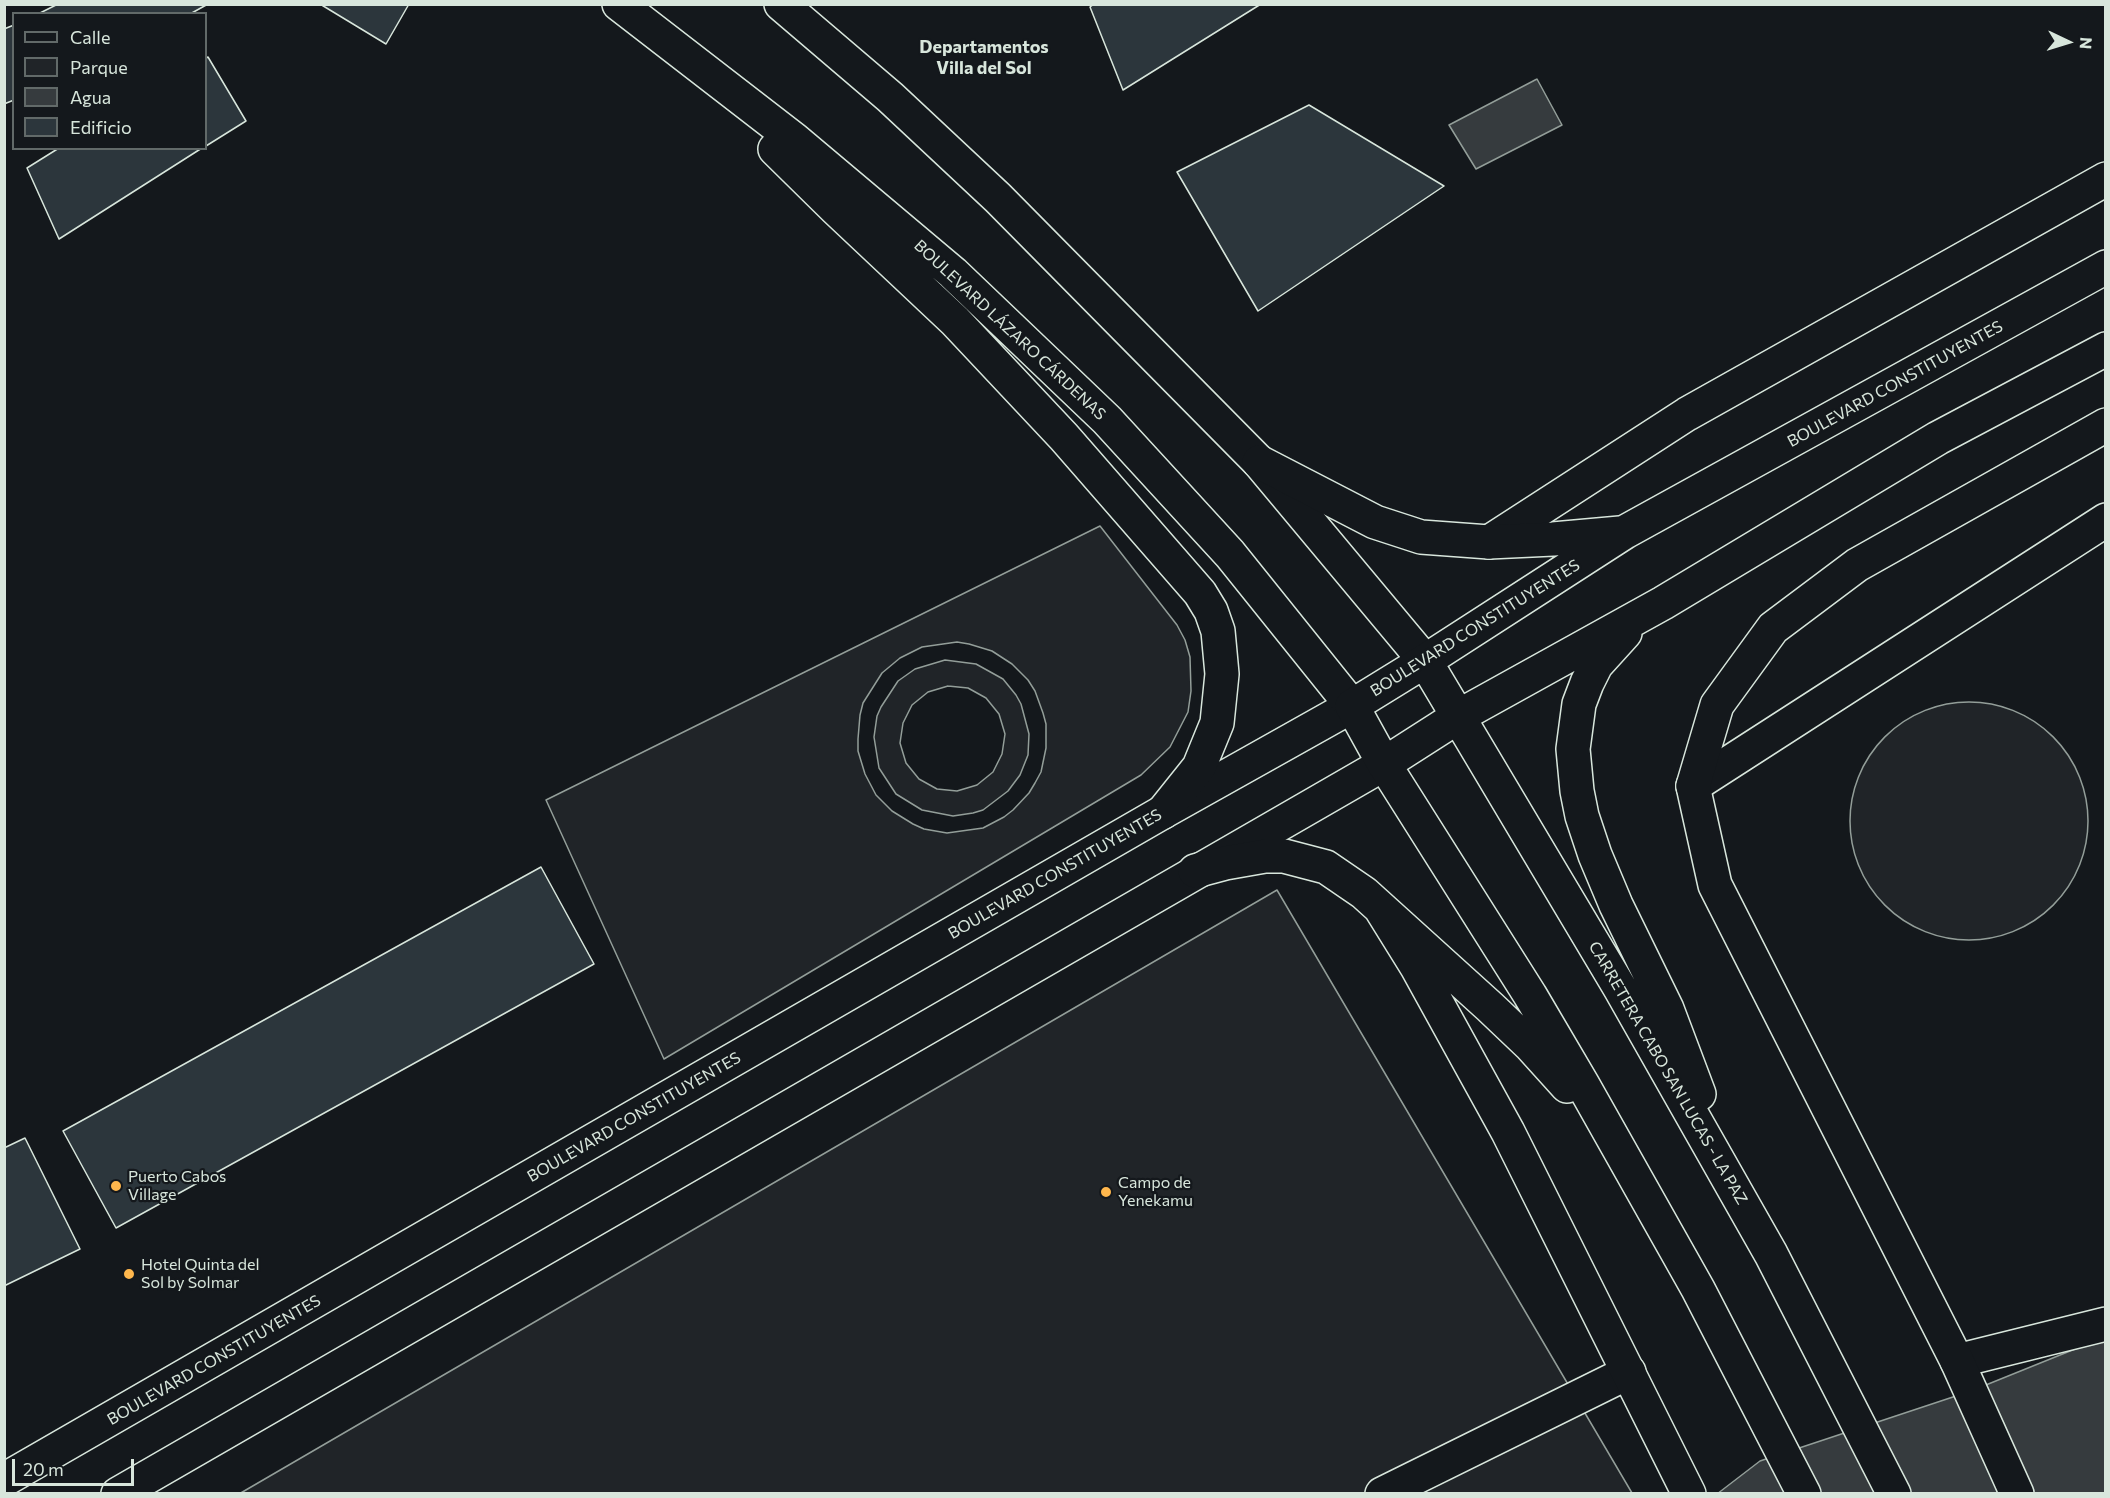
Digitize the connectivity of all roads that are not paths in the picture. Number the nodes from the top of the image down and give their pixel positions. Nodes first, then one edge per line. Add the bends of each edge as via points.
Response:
1 (619, 4) edge
2 (781, 4) edge
3 (661, 36) junction
4 (2106, 179) edge
5 (2106, 267) edge
6 (2106, 349) edge
7 (2106, 425) edge
8 (1258, 462) junction
9 (2106, 520) edge
10 (1625, 532) junction
11 (1489, 542) junction
12 (1663, 603) junction
13 (1425, 661) junction
14 (1352, 706) junction
15 (1459, 716) junction
16 (1384, 764) junction
17 (1693, 786) junction
18 (1163, 812) junction
19 (1195, 872) junction
20 (1381, 909) junction
21 (1731, 1183) junction
22 (1639, 1184) junction
23 (2106, 1324) edge
24 (1957, 1361) junction
25 (1629, 1372) junction
26 (4, 1480) edge
27 (118, 1494) edge
28 (1382, 1494) edge
29 (1689, 1494) edge
30 (1804, 1494) edge
31 (1894, 1494) edge
32 (2017, 1494) edge

1 - 3 main road, BOULEVARD LÁZARO CÁRDENAS
2 - 8 main road via 890,97 998,198
3 - 14 main road, BOULEVARD LÁZARO CÁRDENAS via 795,140 953,273 1107,420 1230,554
3 - 18 main road via 955,321 1064,437 1200,593 1218,631 1222,674 1217,723 1199,767
4 - 11 main road via 1687,414
5 - 10 main road, BOULEVARD CONSTITUYENTES
6 - 12 main road via 1938,438
7 - 17 main road via 1857,566 1773,628 1717,705
8 - 11 main road via 1376,522 1421,537
8 - 13 main road
9 - 17 main road
10 - 11 main road
10 - 13 main road, BOULEVARD CONSTITUYENTES
12 - 15 main road
12 - 21 main road via 1623,634 1587,682 1579,704 1573,749 1576,780 1582,816 1595,855 1668,1009
13 - 14 main road, BOULEVARD CONSTITUYENTES
13 - 15 main road, CARRETERA CABO SAN LUCAS - LA PAZ
14 - 16 main road
14 - 18 main road, BOULEVARD CONSTITUYENTES
15 - 16 main road
15 - 21 main road, CARRETERA CABO SAN LUCAS - LA PAZ
16 - 19 main road
16 - 22 main road via 1530,995
17 - 24 main road via 1715,885
18 - 26 main road, BOULEVARD CONSTITUYENTES
19 - 20 main road via 1248,858 1284,856 1326,867
19 - 27 main road
20 - 22 main road via 1551,1067
20 - 25 main road via 1508,1131
21 - 31 main road, CARRETERA CABO SAN LUCAS - LA PAZ via 1772,1254
22 - 30 main road
23 - 24 main road
24 - 32 main road
25 - 28 main road
25 - 29 main road

